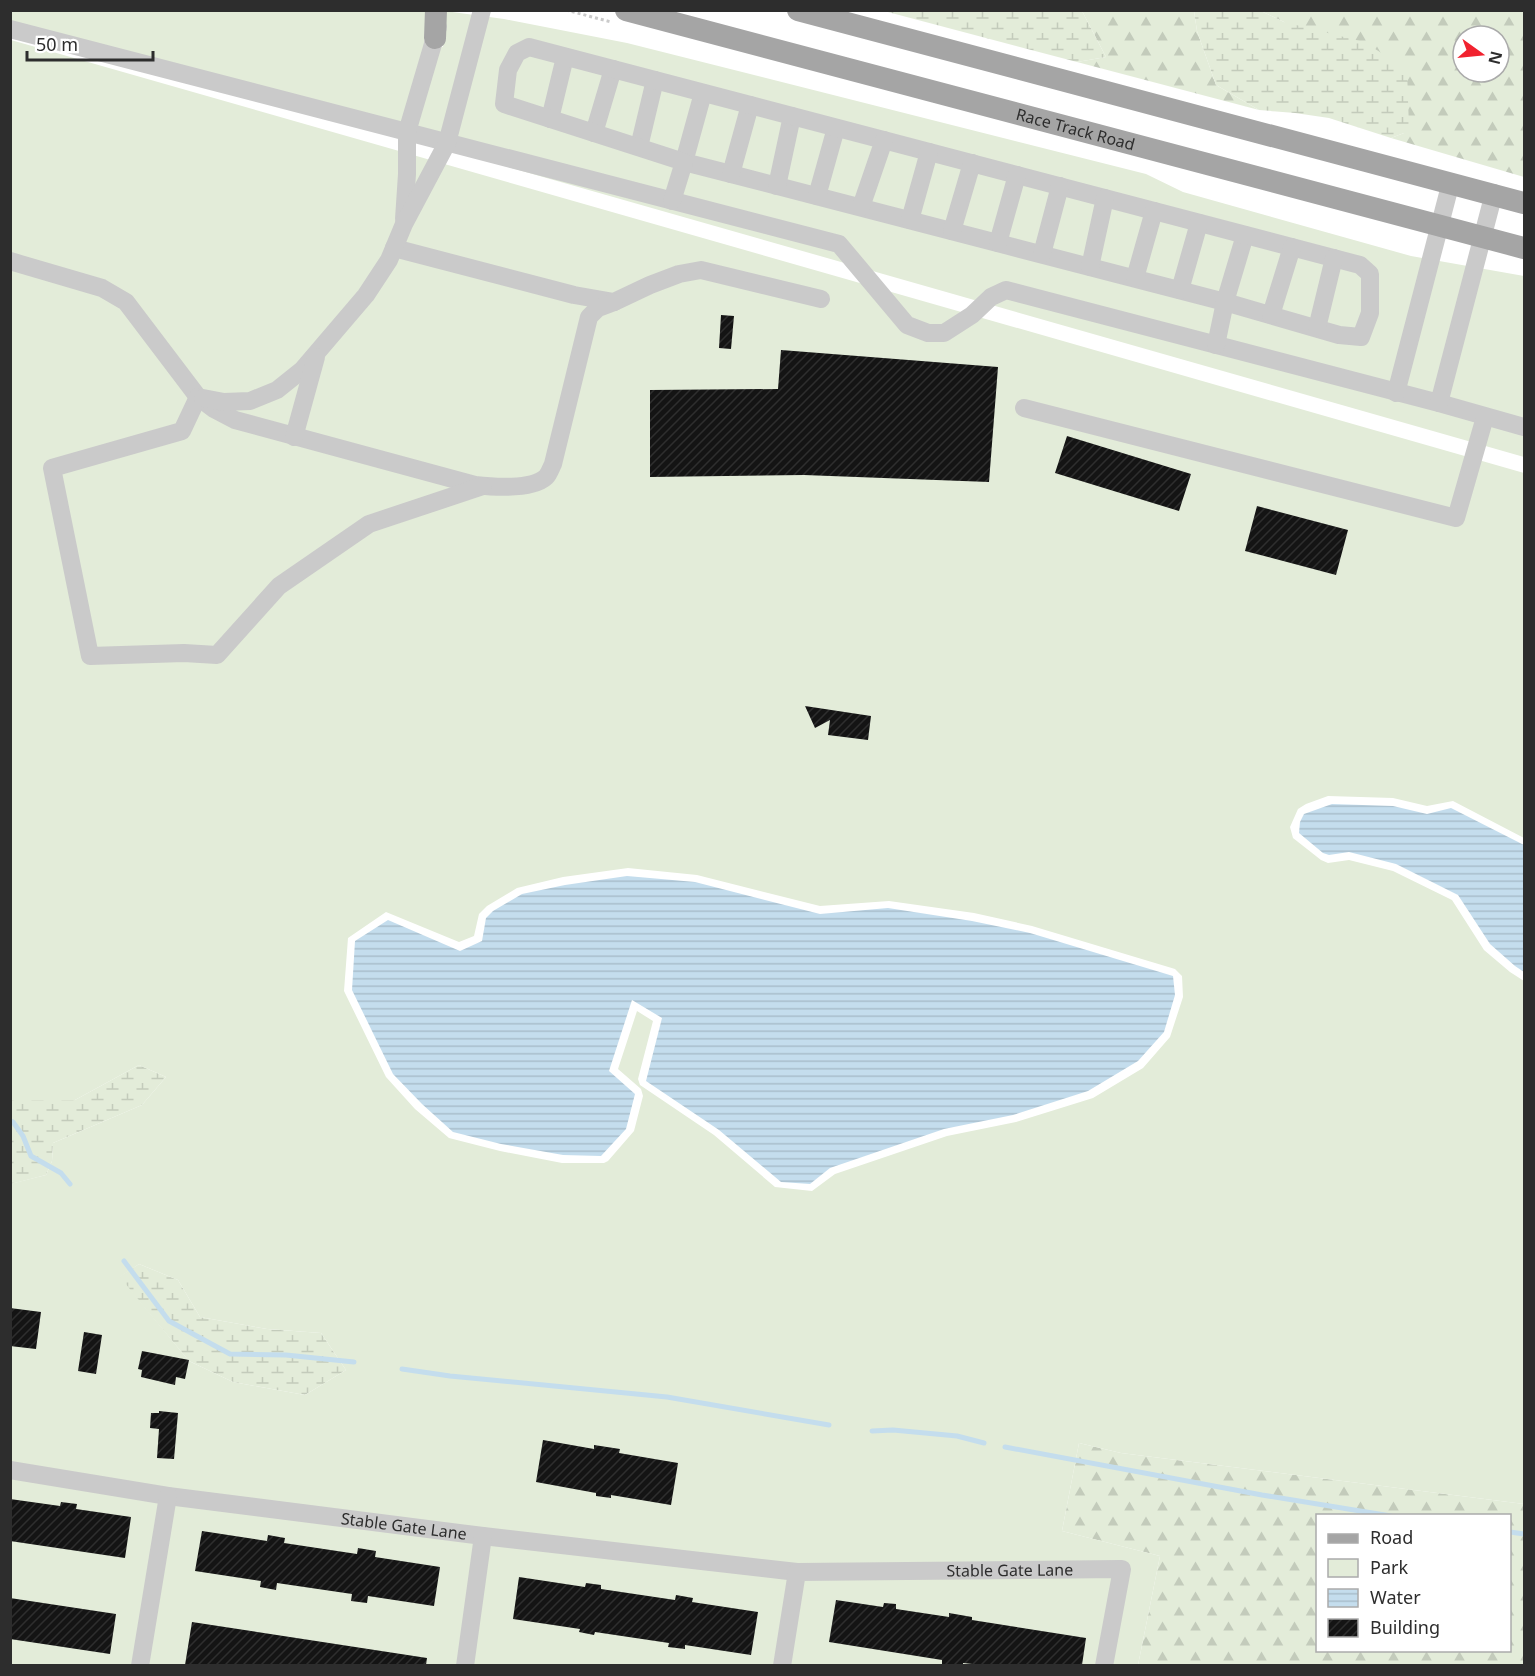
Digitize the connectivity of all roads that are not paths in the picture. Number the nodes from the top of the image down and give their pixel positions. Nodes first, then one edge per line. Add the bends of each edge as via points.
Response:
1 (436, 10) edge
2 (443, 10) edge
3 (482, 10) edge
4 (626, 10) edge
5 (798, 10) edge
6 (10, 28) edge
7 (435, 38) junction
8 (565, 57) junction
9 (613, 69) junction
10 (655, 80) junction
11 (703, 93) junction
12 (750, 105) junction
13 (792, 116) junction
14 (550, 119) junction
15 (836, 128) junction
16 (406, 132) junction
17 (594, 133) junction
18 (884, 140) junction
19 (447, 143) junction
20 (639, 147) junction
21 (929, 152) junction
22 (684, 162) junction
23 (972, 163) junction
24 (731, 174) junction
25 (1017, 175) junction
26 (1451, 182) junction
27 (777, 186) junction
28 (1060, 186) junction
29 (1494, 194) junction
30 (817, 196) junction
31 (1105, 198) junction
32 (672, 201) junction
33 (1524, 202) edge
34 (861, 207) junction
35 (1154, 211) junction
36 (910, 220) junction
37 (1199, 223) junction
38 (404, 224) junction
39 (1440, 227) junction
40 (952, 231) junction
41 (1245, 235) junction
42 (1483, 237) junction
43 (998, 243) junction
44 (1292, 247) junction
45 (394, 248) junction
46 (1524, 248) edge
47 (1042, 254) junction
48 (1334, 258) junction
49 (10, 261) edge
50 (1090, 267) junction
51 (1135, 279) junction
52 (1180, 290) junction
53 (821, 299) dead end
54 (614, 302) junction
55 (1226, 302) junction
56 (1271, 315) junction
57 (1317, 328) junction
58 (1216, 345) junction
59 (317, 352) junction
60 (1396, 393) junction
61 (198, 397) junction
62 (1439, 403) junction
63 (1024, 408) dead end
64 (1485, 417) junction
65 (1524, 427) edge
66 (294, 437) junction
67 (483, 486) junction
68 (10, 1470) edge
69 (168, 1496) junction
70 (483, 1536) junction
71 (797, 1572) junction
72 (140, 1665) edge
73 (465, 1665) edge
74 (782, 1665) edge
75 (1104, 1665) edge

1 - 7 main road
2 - 7 lane
3 - 19 lane
4 - 39 main road, Race Track Road
5 - 26 main road
6 - 16 lane
7 - 16 lane
8 - 9 lane
8 - 14 lane
8 - 14 lane via 529,47 517,53 508,70 504,104
9 - 10 lane
9 - 17 lane
10 - 11 lane
10 - 20 lane
11 - 12 lane
11 - 22 lane
12 - 13 lane
12 - 24 lane
13 - 15 lane
13 - 27 lane
14 - 17 lane
15 - 18 lane
15 - 30 lane
16 - 19 lane
16 - 38 lane
17 - 20 lane
18 - 21 lane
18 - 34 lane
19 - 32 lane
19 - 38 lane
20 - 22 lane
21 - 23 lane
21 - 36 lane
22 - 24 lane
22 - 32 lane
23 - 25 lane
23 - 40 lane
24 - 27 lane
25 - 28 lane
25 - 43 lane
26 - 29 main road
26 - 39 lane
27 - 30 lane
28 - 31 lane
28 - 47 lane
29 - 33 main road
29 - 42 lane
30 - 34 lane
31 - 35 lane
31 - 50 lane
32 - 58 lane via 839,244 907,325 928,333 945,333 1006,290
34 - 36 lane
35 - 37 lane
35 - 51 lane
36 - 40 lane
37 - 41 lane
37 - 52 lane
38 - 45 lane
39 - 42 main road, Race Track Road
39 - 60 lane
40 - 43 lane
41 - 44 lane
41 - 55 lane
42 - 46 main road, Race Track Road
42 - 62 lane
43 - 47 lane
44 - 48 lane
44 - 56 lane
45 - 54 lane
45 - 59 lane via 366,295
47 - 50 lane
48 - 57 lane
48 - 57 lane via 1360,265 1370,274 1370,313 1361,337
49 - 61 lane via 102,288 126,302
50 - 51 lane
51 - 52 lane
52 - 55 lane
53 - 54 lane via 701,270 669,277
54 - 67 lane via 598,308 589,317 553,464 546,477 525,485
55 - 56 lane
55 - 58 lane
56 - 57 lane
58 - 60 lane
59 - 61 lane via 277,390 250,401
59 - 66 lane
60 - 62 lane
61 - 66 lane via 236,420
61 - 67 lane via 182,431 52,468 90,656 217,655 279,586 369,524
62 - 64 lane
63 - 64 lane via 1455,518
64 - 65 lane
66 - 67 lane
68 - 69 lane, Stable Gate Lane
69 - 70 lane, Stable Gate Lane
69 - 72 lane
70 - 71 lane, Stable Gate Lane
70 - 73 lane
71 - 74 lane
71 - 75 lane, Stable Gate Lane via 1122,1569

